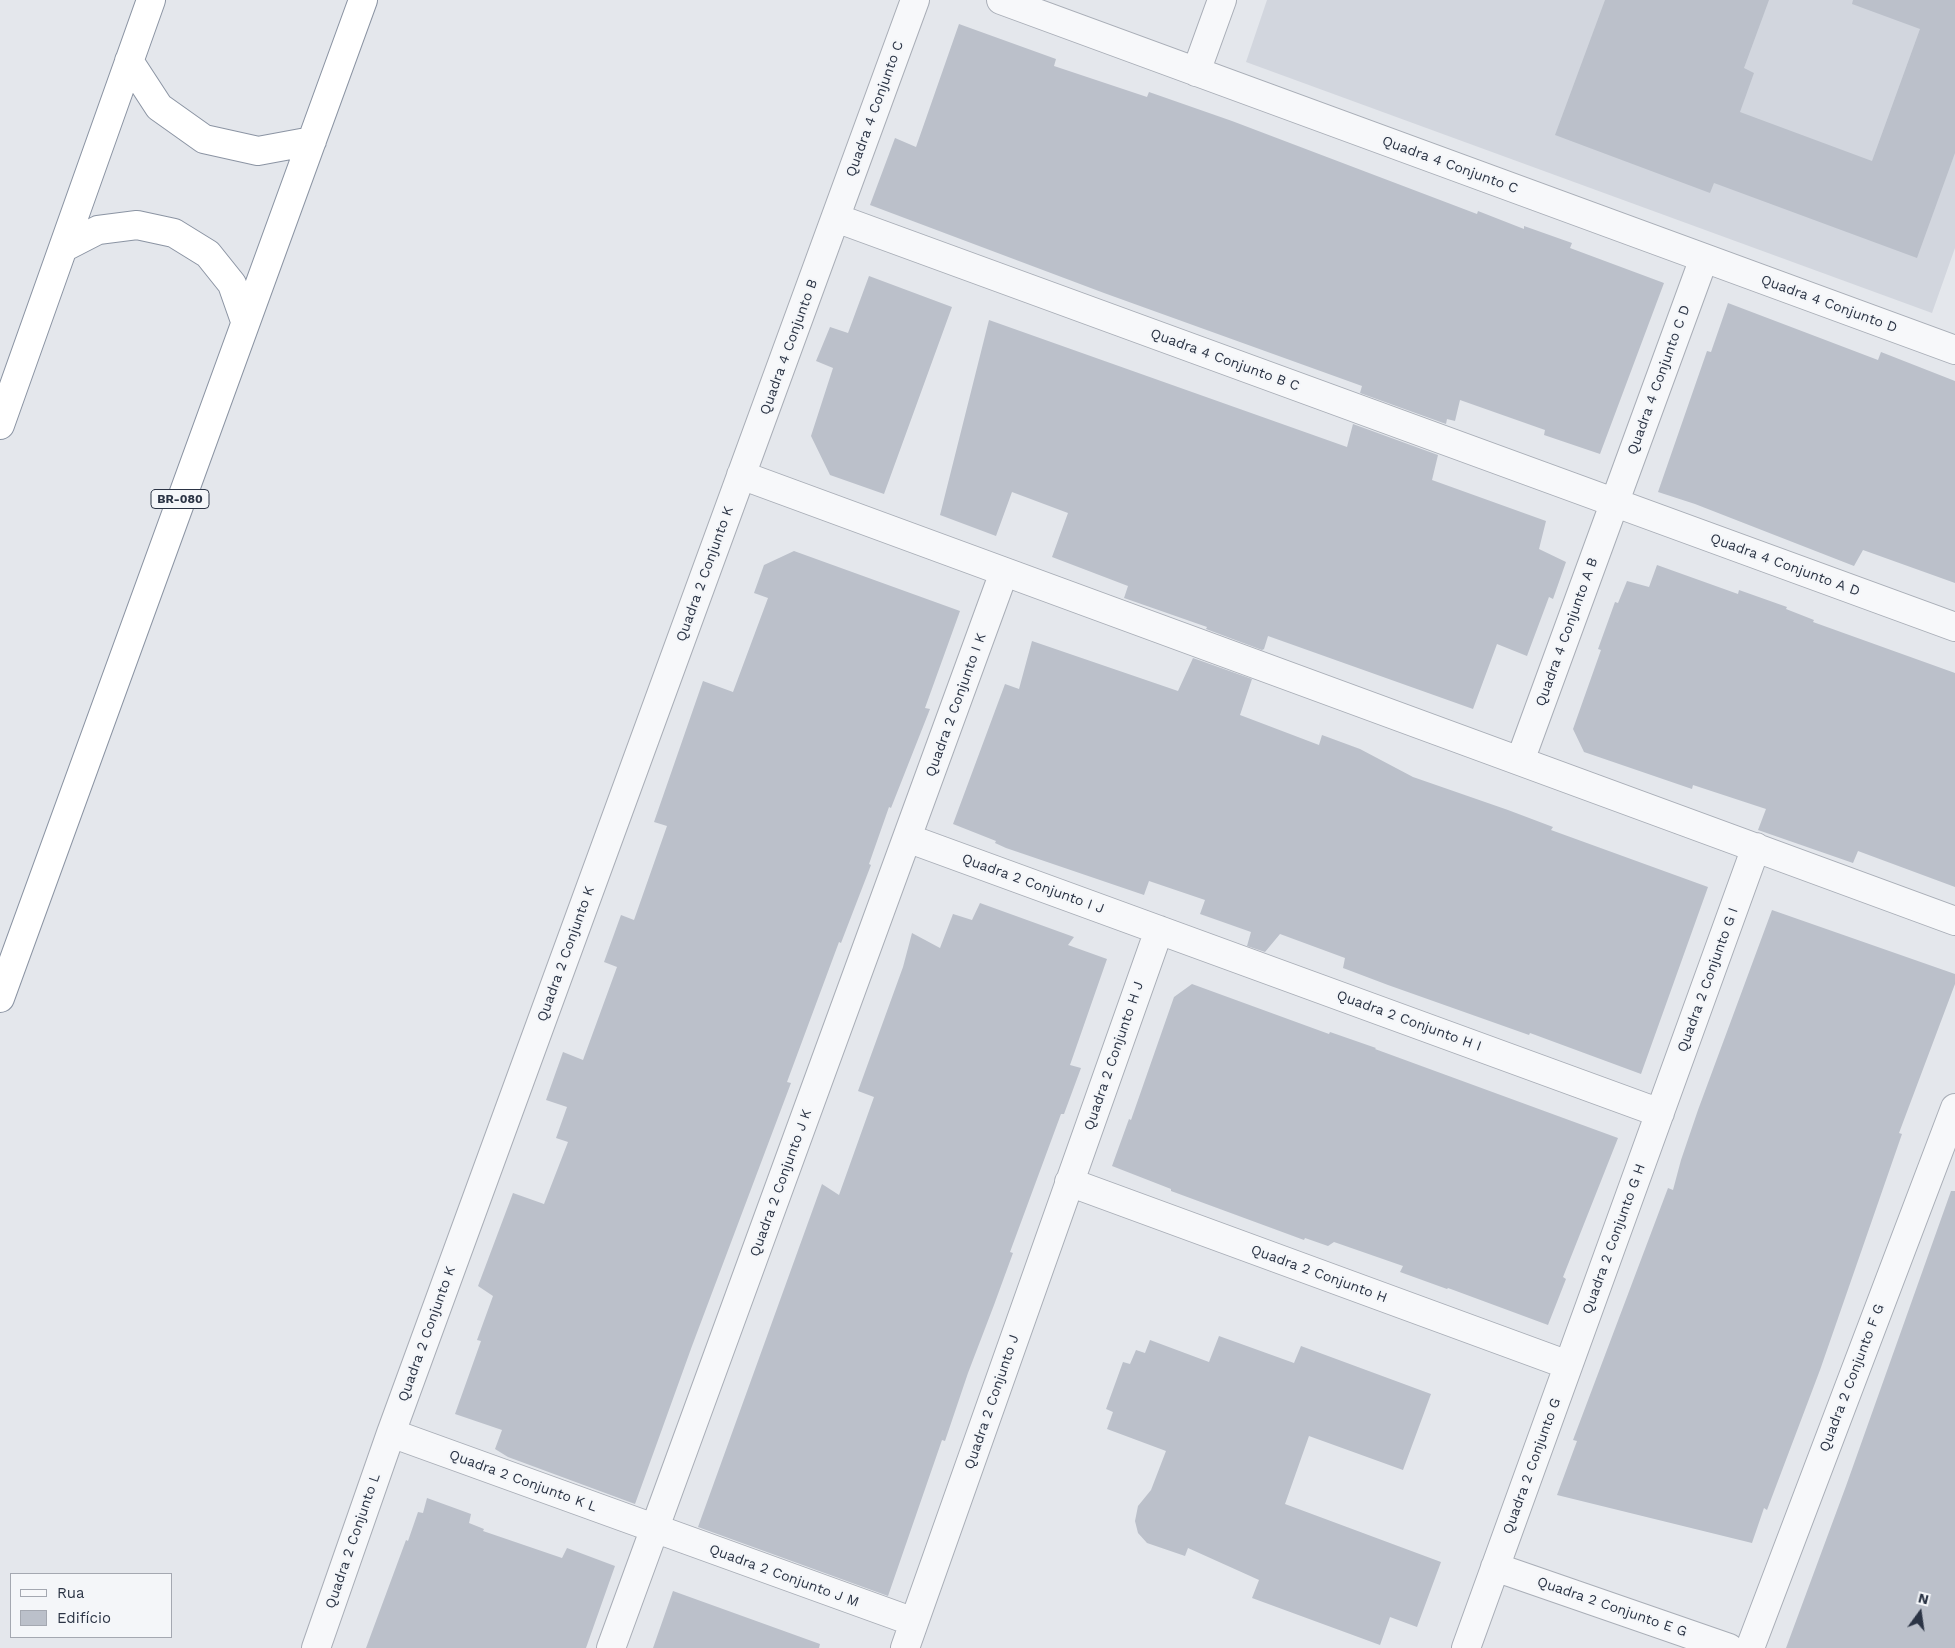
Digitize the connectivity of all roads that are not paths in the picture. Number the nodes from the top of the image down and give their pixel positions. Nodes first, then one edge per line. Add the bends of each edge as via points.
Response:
1 (152, 0) edge
2 (363, 0) edge
3 (915, 0) edge
4 (1001, 0) edge
5 (1222, 0) edge
6 (130, 61) junction
7 (1196, 72) junction
8 (312, 141) junction
9 (836, 218) junction
10 (63, 248) junction
11 (1704, 258) junction
12 (245, 321) junction
13 (1955, 350) edge
14 (0, 425) edge
15 (741, 475) junction
16 (1615, 503) junction
17 (1004, 572) junction
18 (1955, 627) edge
19 (1520, 761) junction
20 (907, 838) junction
21 (1756, 847) junction
22 (1955, 921) edge
23 (1158, 930) junction
24 (0, 998) edge
25 (1955, 1108) edge
26 (1660, 1113) junction
27 (1069, 1182) junction
28 (1568, 1365) junction
29 (391, 1433) junction
30 (655, 1529) junction
31 (1495, 1567) junction
32 (914, 1622) junction
33 (316, 1648) edge
34 (611, 1648) edge
35 (905, 1648) edge
36 (926, 1648) edge
37 (1466, 1648) edge
38 (1729, 1648) edge
39 (1750, 1648) edge

1 - 6 highway
2 - 8 highway, BR-080
3 - 9 street, Quadra 4 Conjunto C
4 - 7 street, Quadra 4 Conjunto C
5 - 7 street
6 - 8 highway via 159,107 204,139 258,151
6 - 10 highway
7 - 11 street, Quadra 4 Conjunto C
8 - 12 highway, BR-080
9 - 15 street, Quadra 4 Conjunto B
9 - 16 street, Quadra 4 Conjunto B C
10 - 12 highway via 98,230 137,225 174,233 208,254 232,284
10 - 14 highway
11 - 13 street, Quadra 4 Conjunto D
11 - 16 street, Quadra 4 Conjunto C D
12 - 24 highway, BR-080
15 - 17 street
15 - 29 street, Quadra 2 Conjunto K
16 - 18 street, Quadra 4 Conjunto A D
16 - 19 street, Quadra 4 Conjunto A B
17 - 19 street
17 - 20 street, Quadra 2 Conjunto I K
19 - 21 street
20 - 23 street, Quadra 2 Conjunto I J
20 - 30 street, Quadra 2 Conjunto J K
21 - 22 street
21 - 26 street, Quadra 2 Conjunto G I
23 - 26 street, Quadra 2 Conjunto H I
23 - 27 street, Quadra 2 Conjunto H J
25 - 39 street, Quadra 2 Conjunto F G
26 - 28 street, Quadra 2 Conjunto G H
27 - 28 street, Quadra 2 Conjunto H
27 - 32 street, Quadra 2 Conjunto J
28 - 31 street, Quadra 2 Conjunto G
29 - 30 street, Quadra 2 Conjunto K L
29 - 33 street, Quadra 2 Conjunto L
30 - 32 street, Quadra 2 Conjunto J M
30 - 34 street, Quadra 2 Conjunto J K
31 - 37 street, Quadra 2 Conjunto G
31 - 38 street, Quadra 2 Conjunto E G
32 - 35 street, Quadra 2 Conjunto J
32 - 36 street

